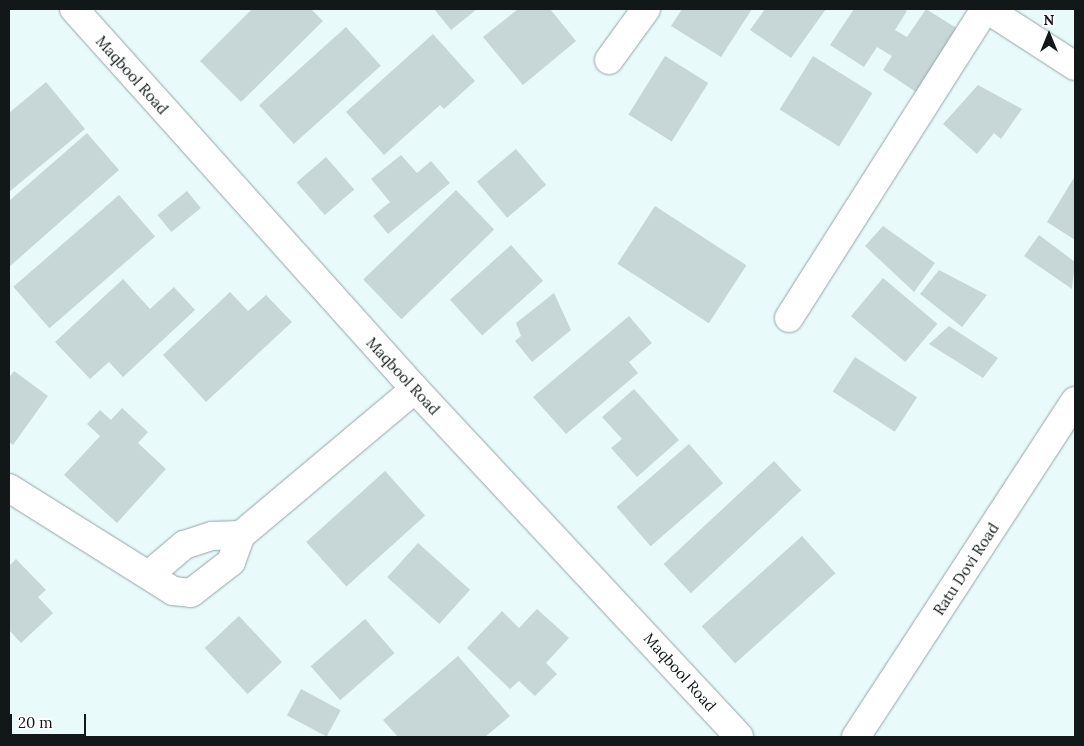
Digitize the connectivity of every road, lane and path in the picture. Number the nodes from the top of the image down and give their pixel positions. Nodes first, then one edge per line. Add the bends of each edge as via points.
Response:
1 (74, 9) edge
2 (646, 9) edge
3 (986, 9) edge
4 (609, 60) dead end
5 (1075, 66) edge
6 (789, 318) dead end
7 (415, 389) junction
8 (1075, 401) edge
9 (9, 488) edge
10 (241, 535) junction
11 (150, 574) junction
12 (739, 737) edge
13 (856, 737) edge

1 - 7 street, Maqbool Road
2 - 4 street
3 - 5 street
3 - 6 street
7 - 10 street
7 - 12 street, Maqbool Road
8 - 13 street, Ratu Dovi Road
9 - 11 street
10 - 11 street via 212,536 184,545
10 - 11 street via 232,562 191,592 174,591

